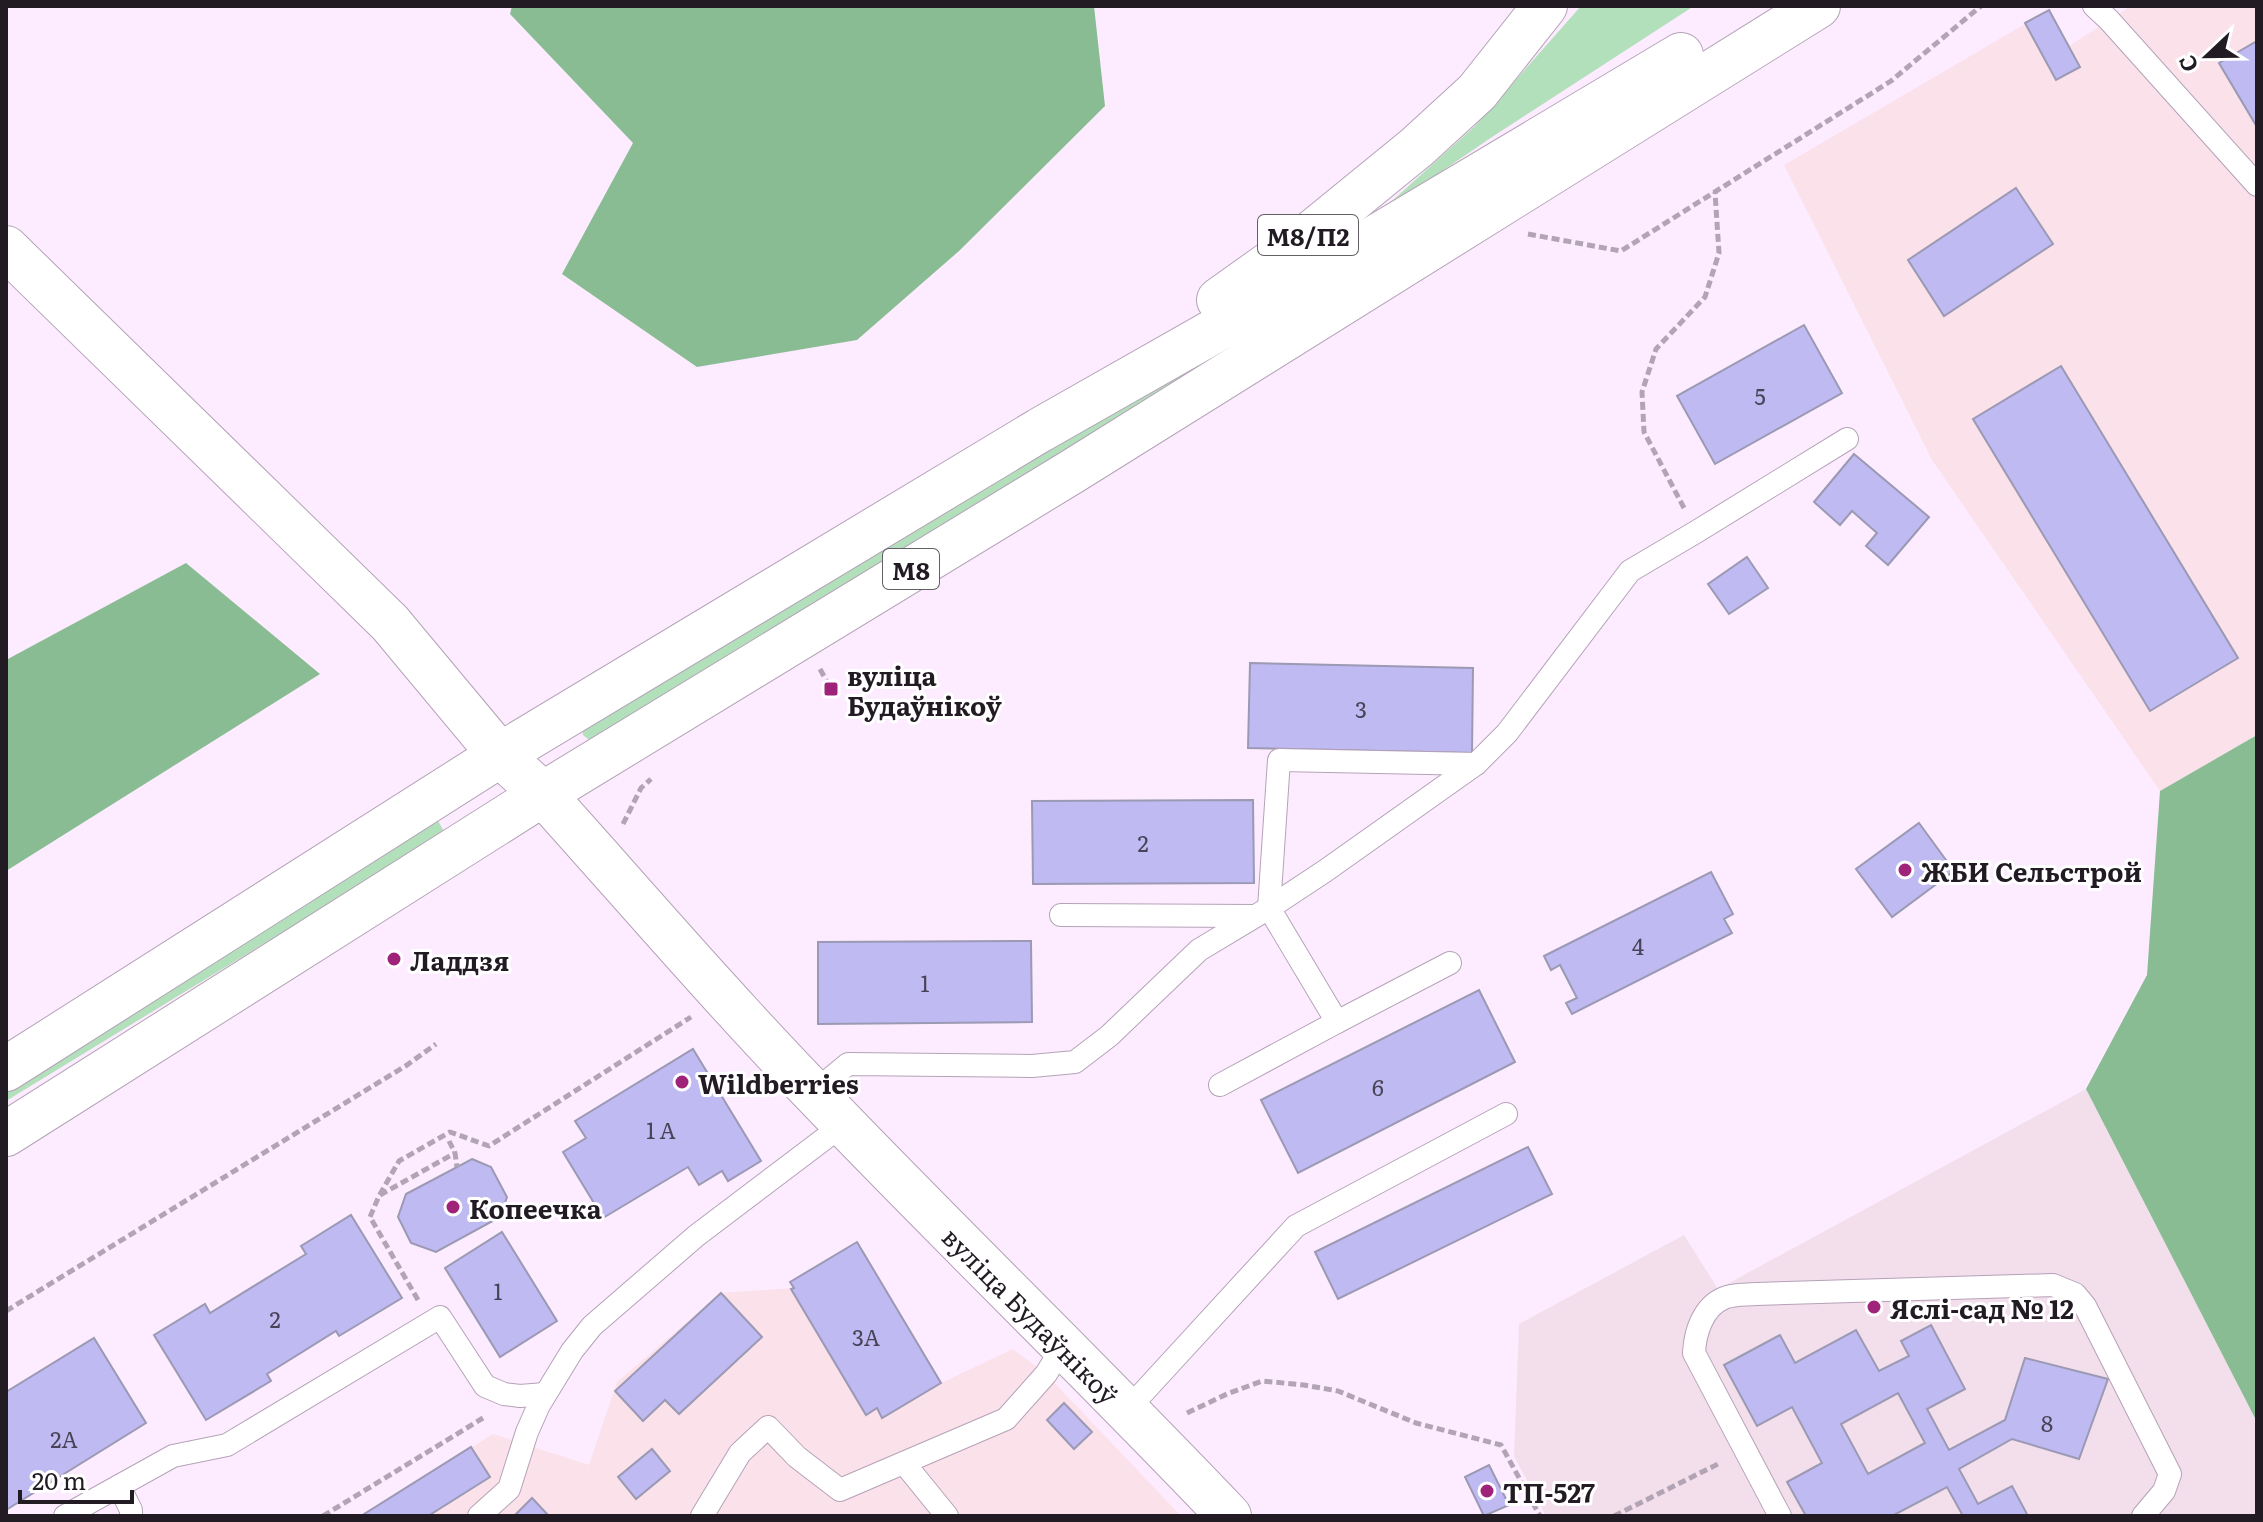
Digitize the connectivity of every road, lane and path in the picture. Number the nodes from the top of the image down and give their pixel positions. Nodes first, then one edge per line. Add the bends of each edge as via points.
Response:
1 (1545, 6) edge
2 (1761, 6) edge
3 (1818, 6) edge
4 (1981, 6) edge
5 (2094, 6) edge
6 (2257, 185) edge
7 (1715, 191) junction
8 (1527, 234) dead end
9 (6, 248) edge
10 (1040, 430) junction
11 (1847, 439) dead end
12 (1696, 532) junction
13 (833, 664) dead end
14 (809, 679) dead end
15 (500, 755) junction
16 (1476, 764) junction
17 (651, 778) dead end
18 (543, 794) junction
19 (604, 862) junction
20 (1262, 912) junction
21 (1061, 915) dead end
22 (1450, 963) dead end
23 (724, 996) junction
24 (1337, 1022) junction
25 (436, 1044) dead end
26 (6, 1069) edge
27 (1220, 1085) dead end
28 (813, 1093) junction
29 (1506, 1114) dead end
30 (844, 1124) junction
31 (6, 1134) edge
32 (449, 1141) dead end
33 (455, 1153) junction
34 (457, 1167) dead end
35 (379, 1196) junction
36 (421, 1306) dead end
37 (6, 1311) edge
38 (1064, 1345) junction
39 (545, 1394) junction
40 (520, 1396) junction
41 (1134, 1403) junction
42 (1746, 1450) junction
43 (904, 1463) junction
44 (119, 1486) junction
45 (65, 1516) edge
46 (131, 1516) edge
47 (323, 1516) edge
48 (479, 1516) edge
49 (702, 1516) edge
50 (947, 1516) edge
51 (1229, 1516) edge
52 (1540, 1516) edge
53 (1614, 1516) edge
54 (1780, 1516) edge
55 (2143, 1516) edge

1 - 10 main road, М8/П2 via 1477,92 1417,147 1303,240
2 - 10 main road, М8 via 1304,280
3 - 18 main road, М8
4 - 7 path via 1891,81
5 - 6 lane
7 - 8 path via 1621,251
7 - 12 path via 1719,253 1705,297 1656,349 1642,392 1644,432
9 - 15 main road, вуліца Будаўнікоў via 390,623
10 - 15 main road, М8
11 - 12 lane
12 - 16 lane via 1630,571 1507,733
13 - 14 path
15 - 18 main road, вуліца Будаўнікоў
15 - 26 main road, М8
16 - 20 lane
16 - 20 lane via 1279,760
17 - 19 path
18 - 19 main road, вуліца Будаўнікоў
18 - 31 main road, М8
19 - 23 main road, вуліца Будаўнікоў
20 - 21 lane
20 - 24 lane
20 - 28 lane via 1199,950 1075,1062 848,1064
22 - 24 lane
23 - 28 main road, вуліца Будаўнікоў
23 - 35 path via 489,1146 450,1132 399,1161
24 - 27 lane
25 - 37 path
28 - 30 main road, вуліца Будаўнікоў
29 - 41 lane via 1296,1226
30 - 38 main road, вуліца Будаўнікоў
30 - 39 lane via 631,1290 592,1326
32 - 33 path
33 - 34 path
33 - 35 path
35 - 36 path via 370,1217
38 - 41 main road, вуліца Будаўнікоў
38 - 43 lane via 1006,1419
39 - 40 lane
39 - 48 lane via 509,1489
40 - 44 lane via 485,1386 440,1317 227,1445 173,1456
40 - 47 path
41 - 51 main road, вуліца Будаўнікоў
41 - 52 path via 1171,1419 1262,1381 1338,1391 1416,1423 1501,1445
42 - 53 path
42 - 54 lane
42 - 55 lane via 1694,1353 1699,1326 1712,1305 1726,1296 2053,1285 2075,1294 2085,1306 2170,1474 2164,1491
43 - 49 lane via 840,1490 768,1427 740,1453
43 - 50 lane
44 - 45 lane
44 - 46 lane

